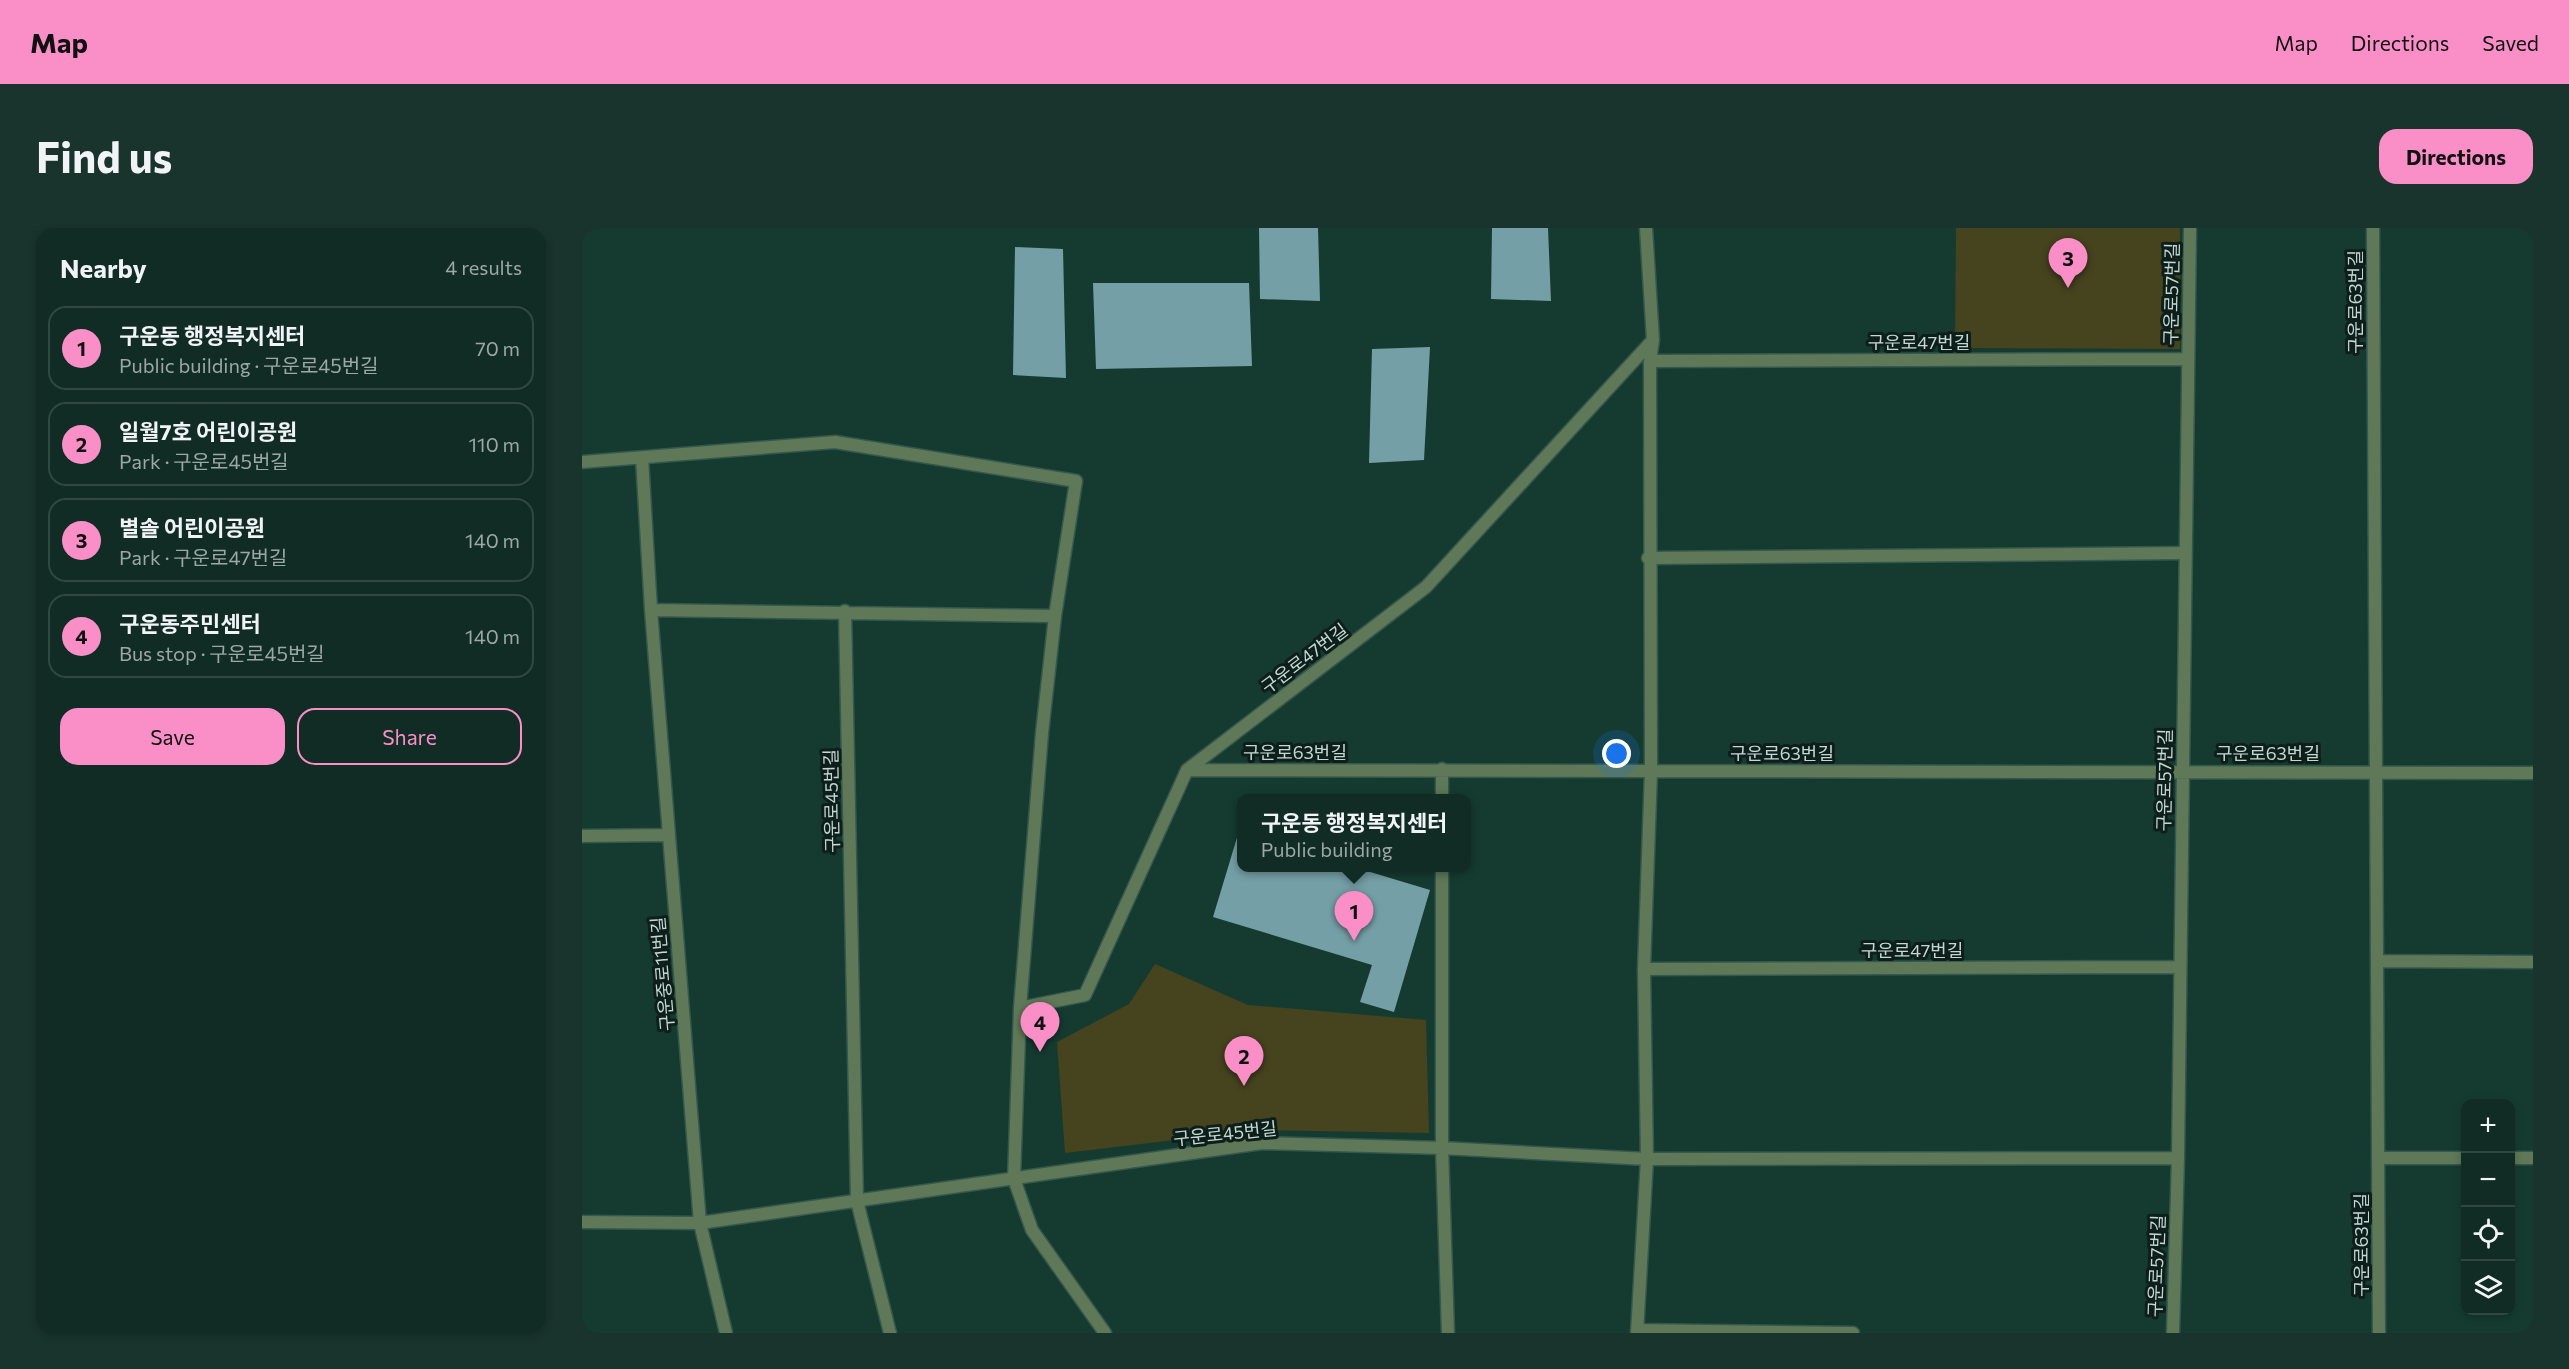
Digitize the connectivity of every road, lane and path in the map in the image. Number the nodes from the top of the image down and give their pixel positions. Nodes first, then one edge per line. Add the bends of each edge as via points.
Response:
1 (1646, 228) edge
2 (2190, 228) edge
3 (2373, 228) edge
4 (1653, 340) junction
5 (2188, 359) junction
6 (1650, 361) junction
7 (642, 458) junction
8 (582, 462) edge
9 (2185, 553) junction
10 (1648, 558) junction
11 (651, 610) junction
12 (845, 611) junction
13 (1055, 616) junction
14 (1442, 769) junction
15 (1187, 770) junction
16 (1651, 771) junction
17 (2183, 771) junction
18 (2376, 771) junction
19 (2533, 773) edge
20 (1442, 794) edge
21 (669, 835) junction
22 (582, 836) edge
23 (1442, 872) edge
24 (2377, 962) junction
25 (2533, 962) edge
26 (2179, 967) junction
27 (1644, 969) junction
28 (1020, 1008) junction
29 (1442, 1148) junction
30 (2178, 1158) junction
31 (2378, 1158) junction
32 (2461, 1158) edge
33 (2515, 1158) edge
34 (2533, 1158) edge
35 (1647, 1159) junction
36 (1014, 1179) junction
37 (857, 1201) junction
38 (582, 1222) edge
39 (700, 1223) junction
40 (1637, 1332) edge
41 (726, 1333) edge
42 (890, 1333) edge
43 (1106, 1333) edge
44 (1448, 1333) edge
45 (1853, 1333) edge
46 (2173, 1333) edge
47 (2379, 1333) edge

1 - 4 street
2 - 5 street, 구운로57번길
3 - 18 street, 구운로63번길
4 - 6 street
4 - 15 street, 구운로47번길 via 1426,587
5 - 6 street, 구운로47번길
5 - 9 street, 구운로57번길
6 - 10 street
7 - 8 street
7 - 11 street, 구운중로11번길
7 - 13 street via 835,442 1076,481
9 - 10 street
9 - 17 street, 구운로57번길
10 - 16 street
11 - 12 street
11 - 21 street, 구운중로11번길
12 - 13 street
12 - 37 street, 구운로45번길
13 - 28 street
14 - 15 street, 구운로63번길
14 - 16 street, 구운로63번길
14 - 20 street
15 - 28 street, 구운로47번길 via 1085,995
16 - 17 street, 구운로63번길
16 - 27 street
17 - 18 street, 구운로63번길
17 - 26 street, 구운로57번길
18 - 19 street, 구운로63번길
18 - 24 street, 구운로63번길
21 - 22 street
21 - 39 street, 구운중로11번길
23 - 29 street
24 - 25 street
24 - 31 street, 구운로63번길
26 - 27 street, 구운로47번길
26 - 30 street, 구운로57번길
27 - 35 street
28 - 36 street
29 - 35 street
29 - 36 street, 구운로45번길 via 1262,1143
29 - 44 street
30 - 35 street
30 - 46 street, 구운로57번길
31 - 32 street
31 - 47 street, 구운로63번길
33 - 34 street
35 - 40 street
36 - 37 street, 구운로45번길
36 - 43 street via 1032,1230
37 - 39 street, 구운로45번길
37 - 42 street, 구운로45번길
38 - 39 street, 구운로45번길
39 - 41 street, 구운중로11번길
40 - 45 street

